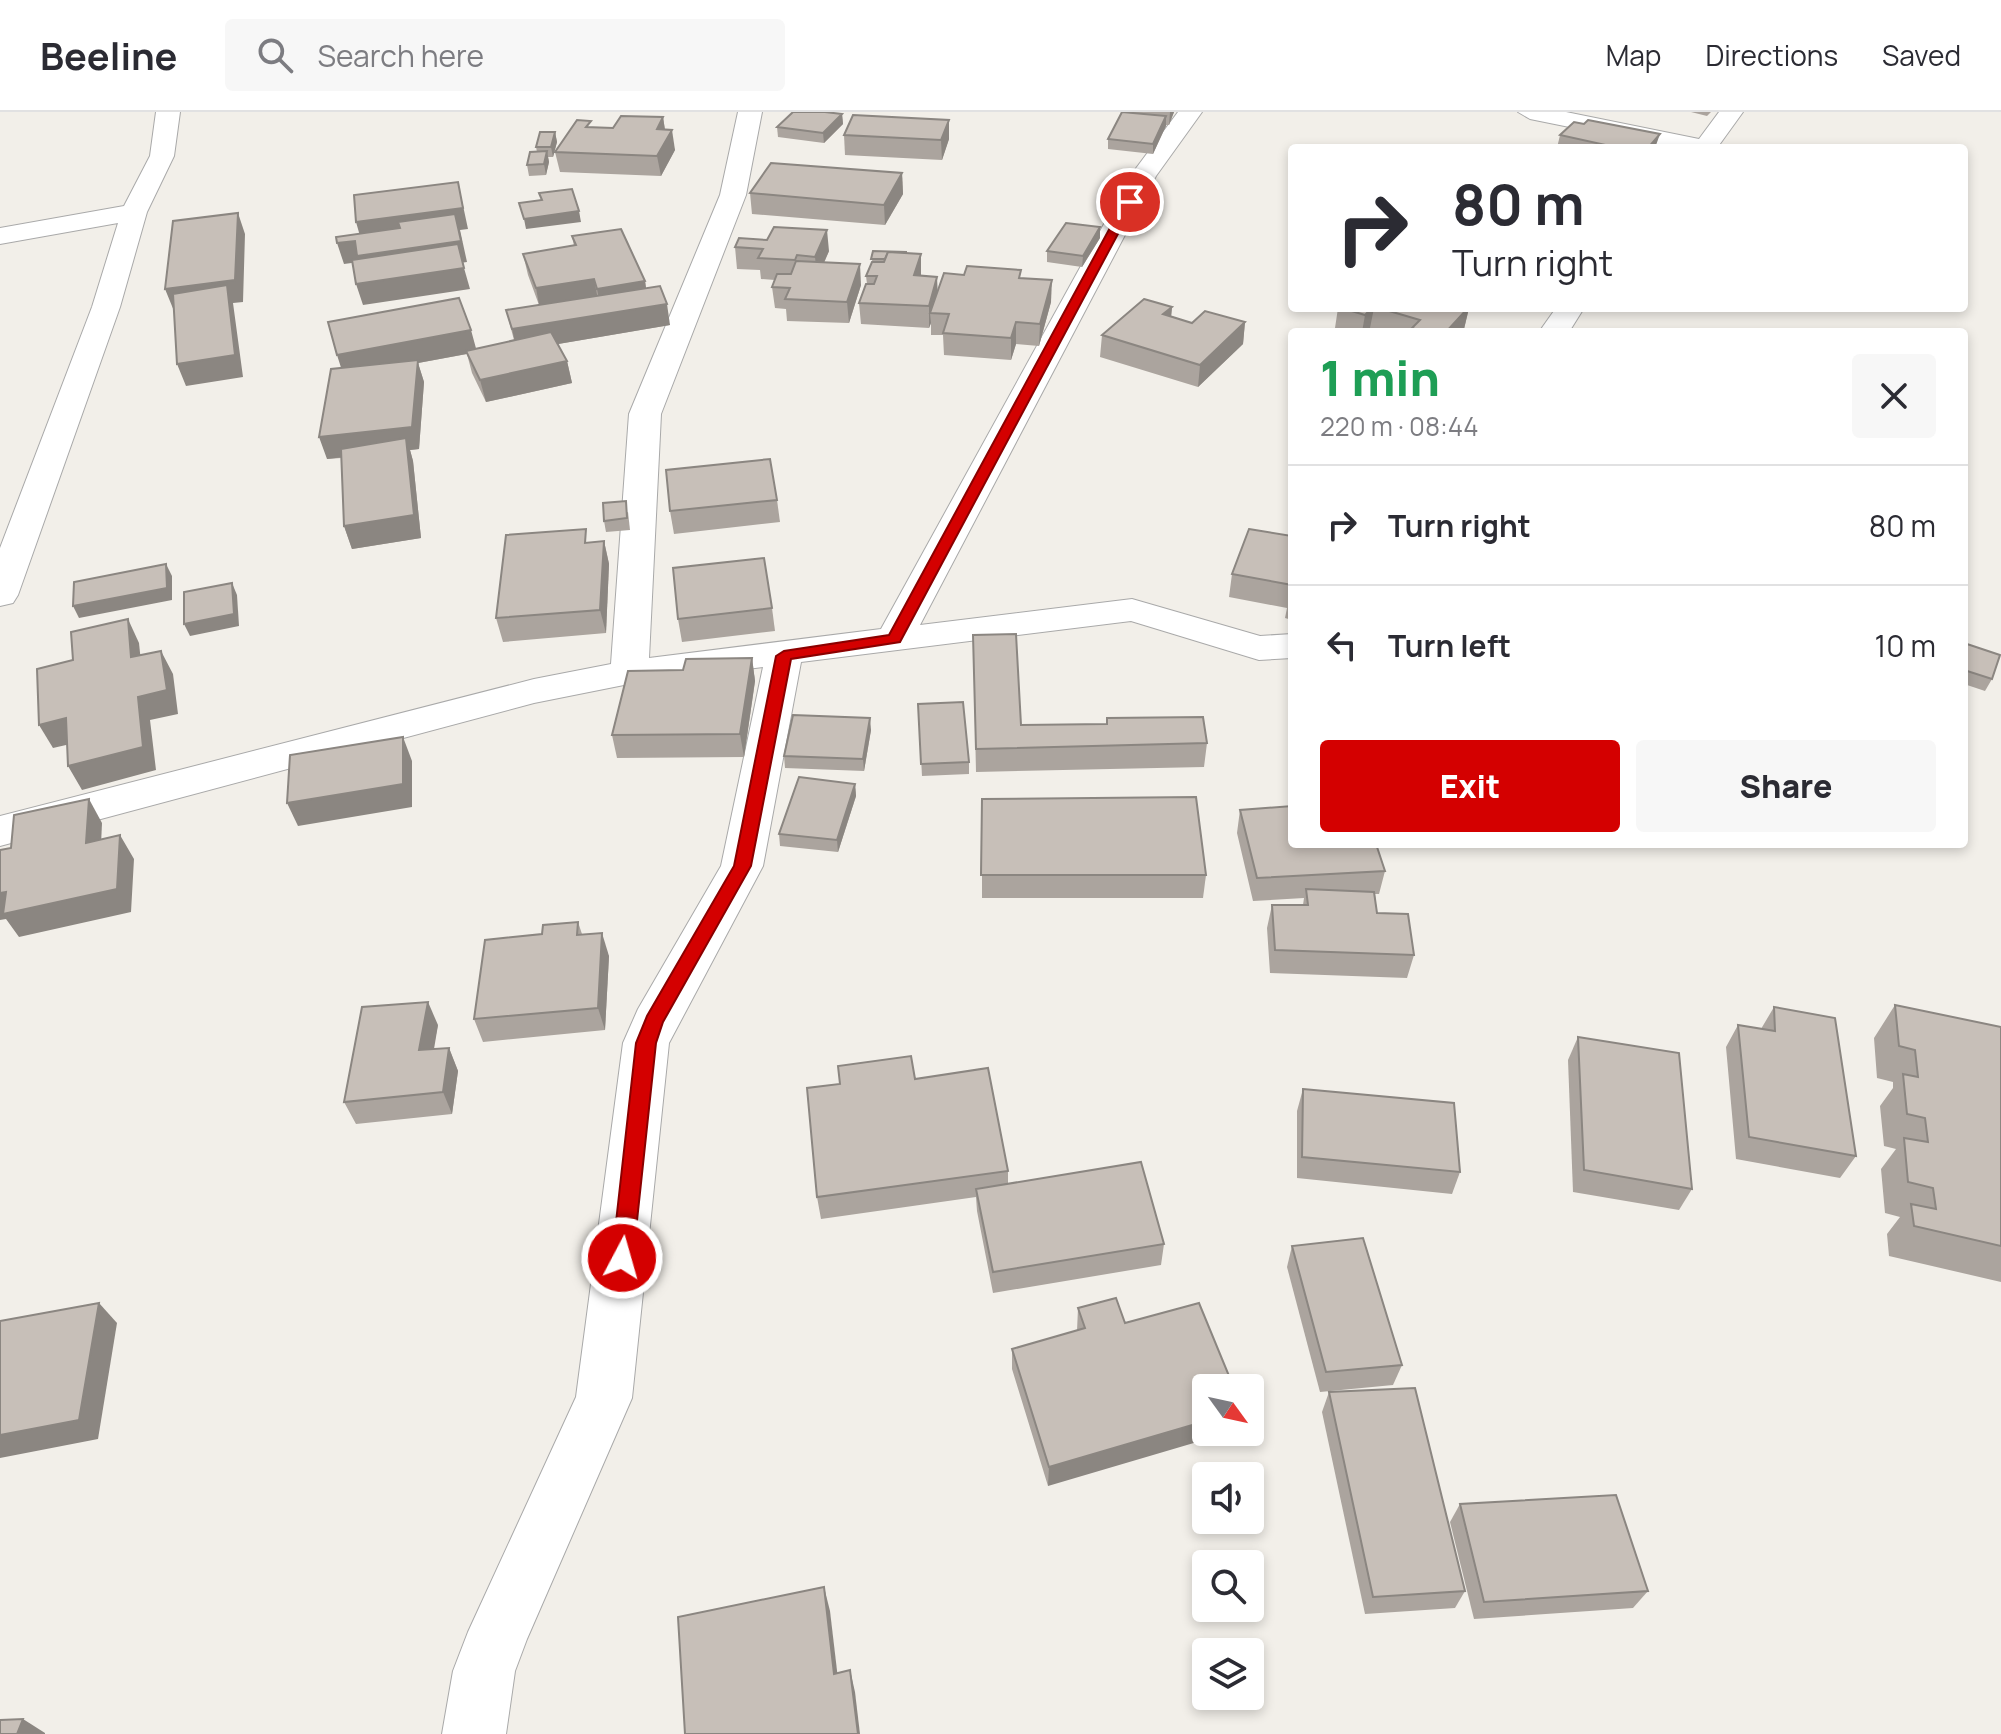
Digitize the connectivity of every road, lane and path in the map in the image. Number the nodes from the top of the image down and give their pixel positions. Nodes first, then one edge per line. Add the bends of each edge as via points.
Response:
1 (168, 112) edge
2 (750, 112) edge
3 (1190, 112) edge
4 (1530, 112) edge
5 (1731, 112) edge
6 (1686, 144) edge
7 (1708, 144) edge
8 (134, 212) junction
9 (0, 236) edge
10 (0, 595) edge
11 (894, 639) junction
12 (1288, 646) edge
13 (784, 656) junction
14 (629, 672) junction
15 (0, 831) edge
16 (474, 1734) edge

1 - 8 street via 162,156
2 - 14 street via 733,195 645,414
3 - 11 street via 1144,175
4 - 6 street
5 - 7 street
8 - 9 street
8 - 10 street via 91,351
11 - 12 street via 1132,610 1259,648
11 - 13 street
13 - 14 street
13 - 16 street via 742,866 646,1043 604,1398 499,1632 484,1671
14 - 15 street via 534,691

